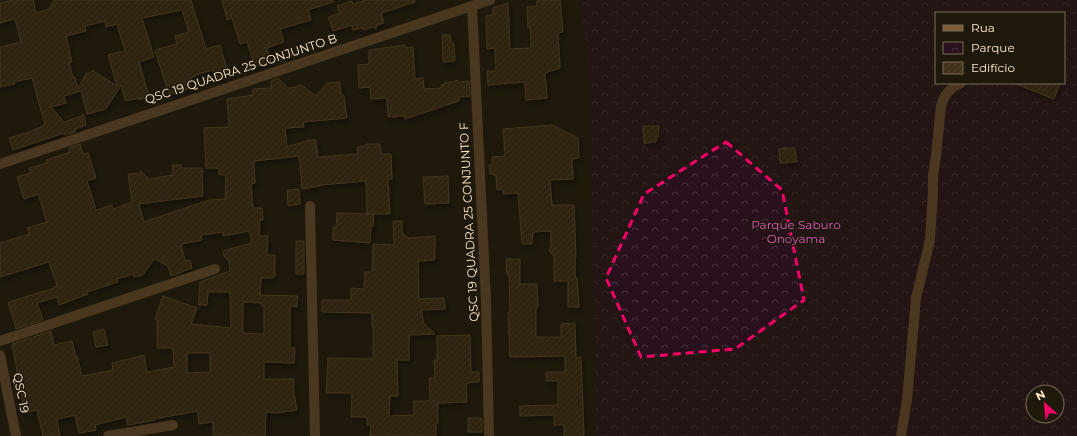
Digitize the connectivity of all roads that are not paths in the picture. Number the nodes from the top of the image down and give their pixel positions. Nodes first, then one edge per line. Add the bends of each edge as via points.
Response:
1 (490, 0) edge
2 (472, 6) junction
3 (958, 84) edge
4 (0, 164) edge
5 (310, 206) dead end
6 (215, 269) dead end
7 (0, 340) edge
8 (0, 355) edge
9 (173, 425) dead end
10 (16, 436) edge
11 (108, 436) edge
12 (316, 436) edge
13 (489, 436) edge
14 (901, 436) edge

1 - 2 street, QSC 19 QUADRA 25 CONJUNTO B
2 - 4 street, QSC 19 QUADRA 25 CONJUNTO B
2 - 13 street, QSC 19 QUADRA 25 CONJUNTO F via 486,301
3 - 14 street via 949,90 941,106 933,176 930,240 916,298 907,400
5 - 12 street
6 - 7 street
8 - 10 street, QSC 19
9 - 11 street

